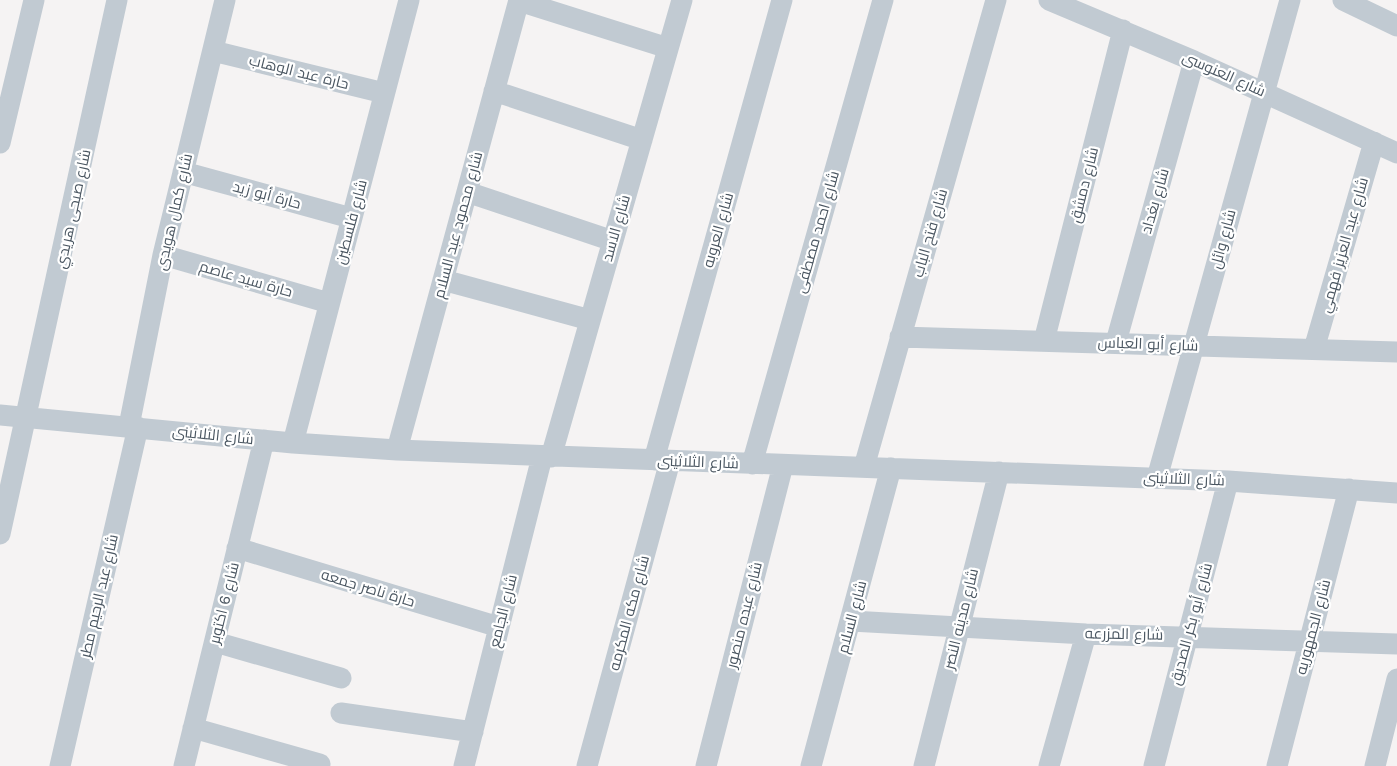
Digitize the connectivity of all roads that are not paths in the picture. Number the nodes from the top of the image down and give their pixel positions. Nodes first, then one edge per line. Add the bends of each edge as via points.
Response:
1 (34, 0) edge
2 (117, 0) edge
3 (225, 0) edge
4 (519, 0) edge
5 (682, 0) edge
6 (783, 0) edge
7 (883, 0) edge
8 (996, 0) edge
9 (1048, 0) edge
10 (1290, 0) edge
11 (404, 1) edge
12 (1351, 2) edge
13 (1397, 26) edge
14 (1123, 30) junction
15 (668, 48) junction
16 (213, 51) junction
17 (1194, 61) junction
18 (494, 91) junction
19 (1264, 92) junction
20 (384, 93) junction
21 (642, 140) junction
22 (0, 142) edge
23 (1374, 142) junction
24 (1397, 153) edge
25 (183, 172) junction
26 (467, 192) junction
27 (351, 218) junction
28 (613, 241) junction
29 (163, 255) junction
30 (443, 280) junction
31 (329, 303) junction
32 (590, 321) junction
33 (900, 337) junction
34 (1044, 341) junction
35 (1116, 342) junction
36 (1194, 345) junction
37 (1314, 349) junction
38 (1397, 352) edge
39 (0, 415) edge
40 (28, 417) junction
41 (133, 426) junction
42 (264, 440) junction
43 (292, 443) junction
44 (397, 450) junction
45 (547, 457) junction
46 (662, 461) junction
47 (752, 464) junction
48 (783, 465) junction
49 (864, 467) junction
50 (891, 468) junction
51 (999, 472) junction
52 (1157, 478) junction
53 (1228, 481) junction
54 (1349, 489) junction
55 (1397, 493) edge
56 (0, 534) edge
57 (237, 548) junction
58 (851, 621) junction
59 (499, 627) junction
60 (958, 628) junction
61 (1086, 634) junction
62 (1188, 636) junction
63 (1310, 640) junction
64 (215, 642) junction
65 (1397, 644) edge
66 (341, 678) dead end
67 (1397, 679) edge
68 (341, 713) dead end
69 (193, 728) junction
70 (473, 732) junction
71 (320, 764) dead end
72 (60, 766) edge
73 (184, 766) edge
74 (464, 766) edge
75 (587, 766) edge
76 (705, 766) edge
77 (811, 766) edge
78 (924, 766) edge
79 (1049, 766) edge
80 (1154, 766) edge
81 (1276, 766) edge
82 (1375, 766) edge

1 - 22 street
2 - 40 street, شارع صبحى هريدي
3 - 16 street, شارع كمال هويدى
4 - 15 street
4 - 18 street, شارع محمود عبد السلام
5 - 15 street, شارع الاسد
6 - 46 street, شارع العروبه
7 - 47 street, شارع احمد مصطفى
8 - 33 street, شارع فتح الباب
9 - 14 street, شارع العنوسى
10 - 19 street, شارع وائل
11 - 20 street, شارع فلسطين
12 - 13 street
14 - 17 street, شارع العنوسى
14 - 34 street, شارع دمشق
15 - 21 street, شارع الاسد
16 - 20 street, حارة عبد الوهاب
16 - 25 street, شارع كمال هويدى
17 - 19 street, شارع العنوسى
17 - 35 street, شارع بغداد
18 - 21 street
18 - 26 street, شارع محمود عبد السلام
19 - 23 street, شارع العنوسى
19 - 36 street, شارع وائل
20 - 27 street, شارع فلسطين
21 - 28 street, شارع الاسد
23 - 24 street, شارع العنوسى
23 - 37 street, شارع عبد العزيز فهمي
25 - 27 street, حارة أبو زيد
25 - 29 street, شارع كمال هويدى
26 - 28 street
26 - 30 street, شارع محمود عبد السلام
27 - 31 street, شارع فلسطين
28 - 32 street, شارع الاسد
29 - 31 street, حارة سيد عاصم
29 - 41 street, شارع كمال هويدى
30 - 32 street
30 - 44 street, شارع محمود عبد السلام
31 - 43 street, شارع فلسطين
32 - 45 street, شارع الاسد
33 - 34 street, شارع أبو العباس
33 - 49 street, شارع فتح الباب
34 - 35 street, شارع أبو العباس
35 - 36 street, شارع أبو العباس
36 - 37 street, شارع أبو العباس
36 - 52 street, شارع وائل
37 - 38 street, شارع أبو العباس
39 - 40 street, شارع الثلاثينى
40 - 41 street, شارع الثلاثينى
40 - 56 street, شارع صبحى هريدي
41 - 42 street, شارع الثلاثينى
41 - 72 street, شارع عبد الرحيم مطر
42 - 43 street, شارع الثلاثينى
42 - 57 street, شارع 6 اكتوبر
43 - 44 street, شارع الثلاثينى
44 - 45 street, شارع الثلاثينى
45 - 46 street, شارع الثلاثينى
45 - 59 street, شارع الجامع
46 - 47 street, شارع الثلاثينى
46 - 75 street, شارع مكه المكرمه
47 - 48 street, شارع الثلاثينى
48 - 49 street, شارع الثلاثينى
48 - 76 street, شارع عبده منصور
49 - 50 street, شارع الثلاثينى
50 - 51 street, شارع الثلاثينى
50 - 58 street, شارع السلام
51 - 52 street, شارع الثلاثينى
51 - 60 street, شارع مدينه النصر
52 - 53 street, شارع الثلاثينى
53 - 54 street, شارع الثلاثينى
53 - 62 street, شارع أبو بكر الصديق
54 - 55 street, شارع الثلاثينى
54 - 63 street, شارع الجمهوريه
57 - 59 street, حارة ناصر جمعه
57 - 64 street, شارع 6 اكتوبر
58 - 60 street, شارع المزرعه
58 - 77 street, شارع السلام
59 - 70 street, شارع الجامع
60 - 61 street, شارع المزرعه
60 - 78 street, شارع مدينه النصر
61 - 62 street, شارع المزرعه
61 - 79 street
62 - 63 street, شارع المزرعه
62 - 80 street, شارع أبو بكر الصديق
63 - 65 street, شارع المزرعه
63 - 81 street, شارع الجمهوريه
64 - 66 street
64 - 69 street, شارع 6 اكتوبر
67 - 82 street
68 - 70 street
69 - 71 street
69 - 73 street, شارع 6 اكتوبر
70 - 74 street, شارع الجامع

